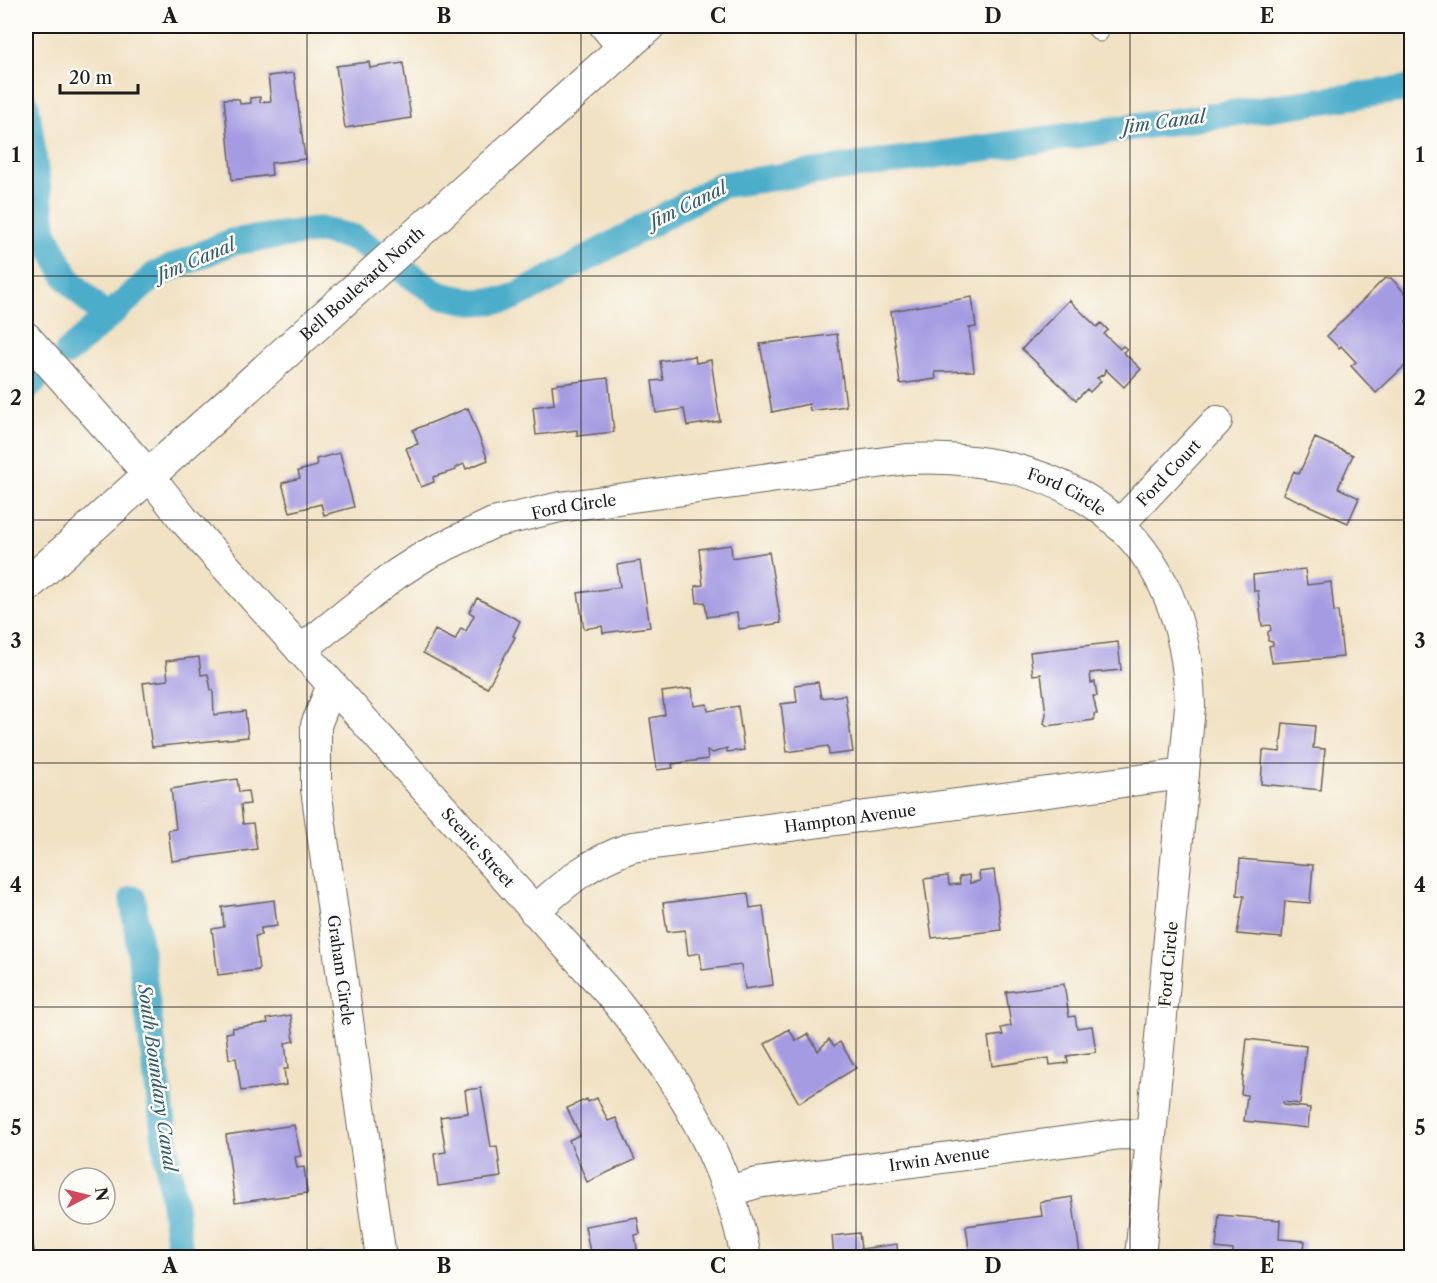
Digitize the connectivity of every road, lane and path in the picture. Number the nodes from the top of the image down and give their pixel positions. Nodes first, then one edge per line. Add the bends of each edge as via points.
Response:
1 (648, 26) edge
2 (614, 37) edge
3 (26, 337) edge
4 (1217, 421) dead end
5 (149, 475) junction
6 (1119, 525) junction
7 (26, 586) edge
8 (301, 650) junction
9 (332, 685) junction
10 (1184, 774) junction
11 (534, 911) junction
12 (1151, 1135) junction
13 (729, 1191) junction
14 (381, 1257) edge
15 (746, 1257) edge
16 (1140, 1257) edge

1 - 2 street, Bell Boulevard North
2 - 5 street, Bell Boulevard North via 414,237
3 - 5 street, Scenic Street
4 - 6 street, Ford Court
5 - 7 street, Bell Boulevard North
5 - 8 street, Scenic Street via 184,520
6 - 8 street, Ford Circle via 1086,500 1023,470 985,461 946,458 907,459 560,507 494,524 426,555
6 - 10 street, Ford Circle via 1144,550 1164,581 1182,633 1190,674
8 - 9 street, Scenic Street
9 - 11 street, Scenic Street
9 - 14 street, Graham Circle via 316,725 316,789
10 - 11 street, Hampton Avenue via 632,847 599,859
10 - 12 street, Ford Circle
11 - 13 street, Scenic Street via 656,1051 689,1104
12 - 13 street, Irwin Avenue via 1120,1134 757,1183
12 - 16 street, Ford Circle
13 - 15 street, Scenic Street

